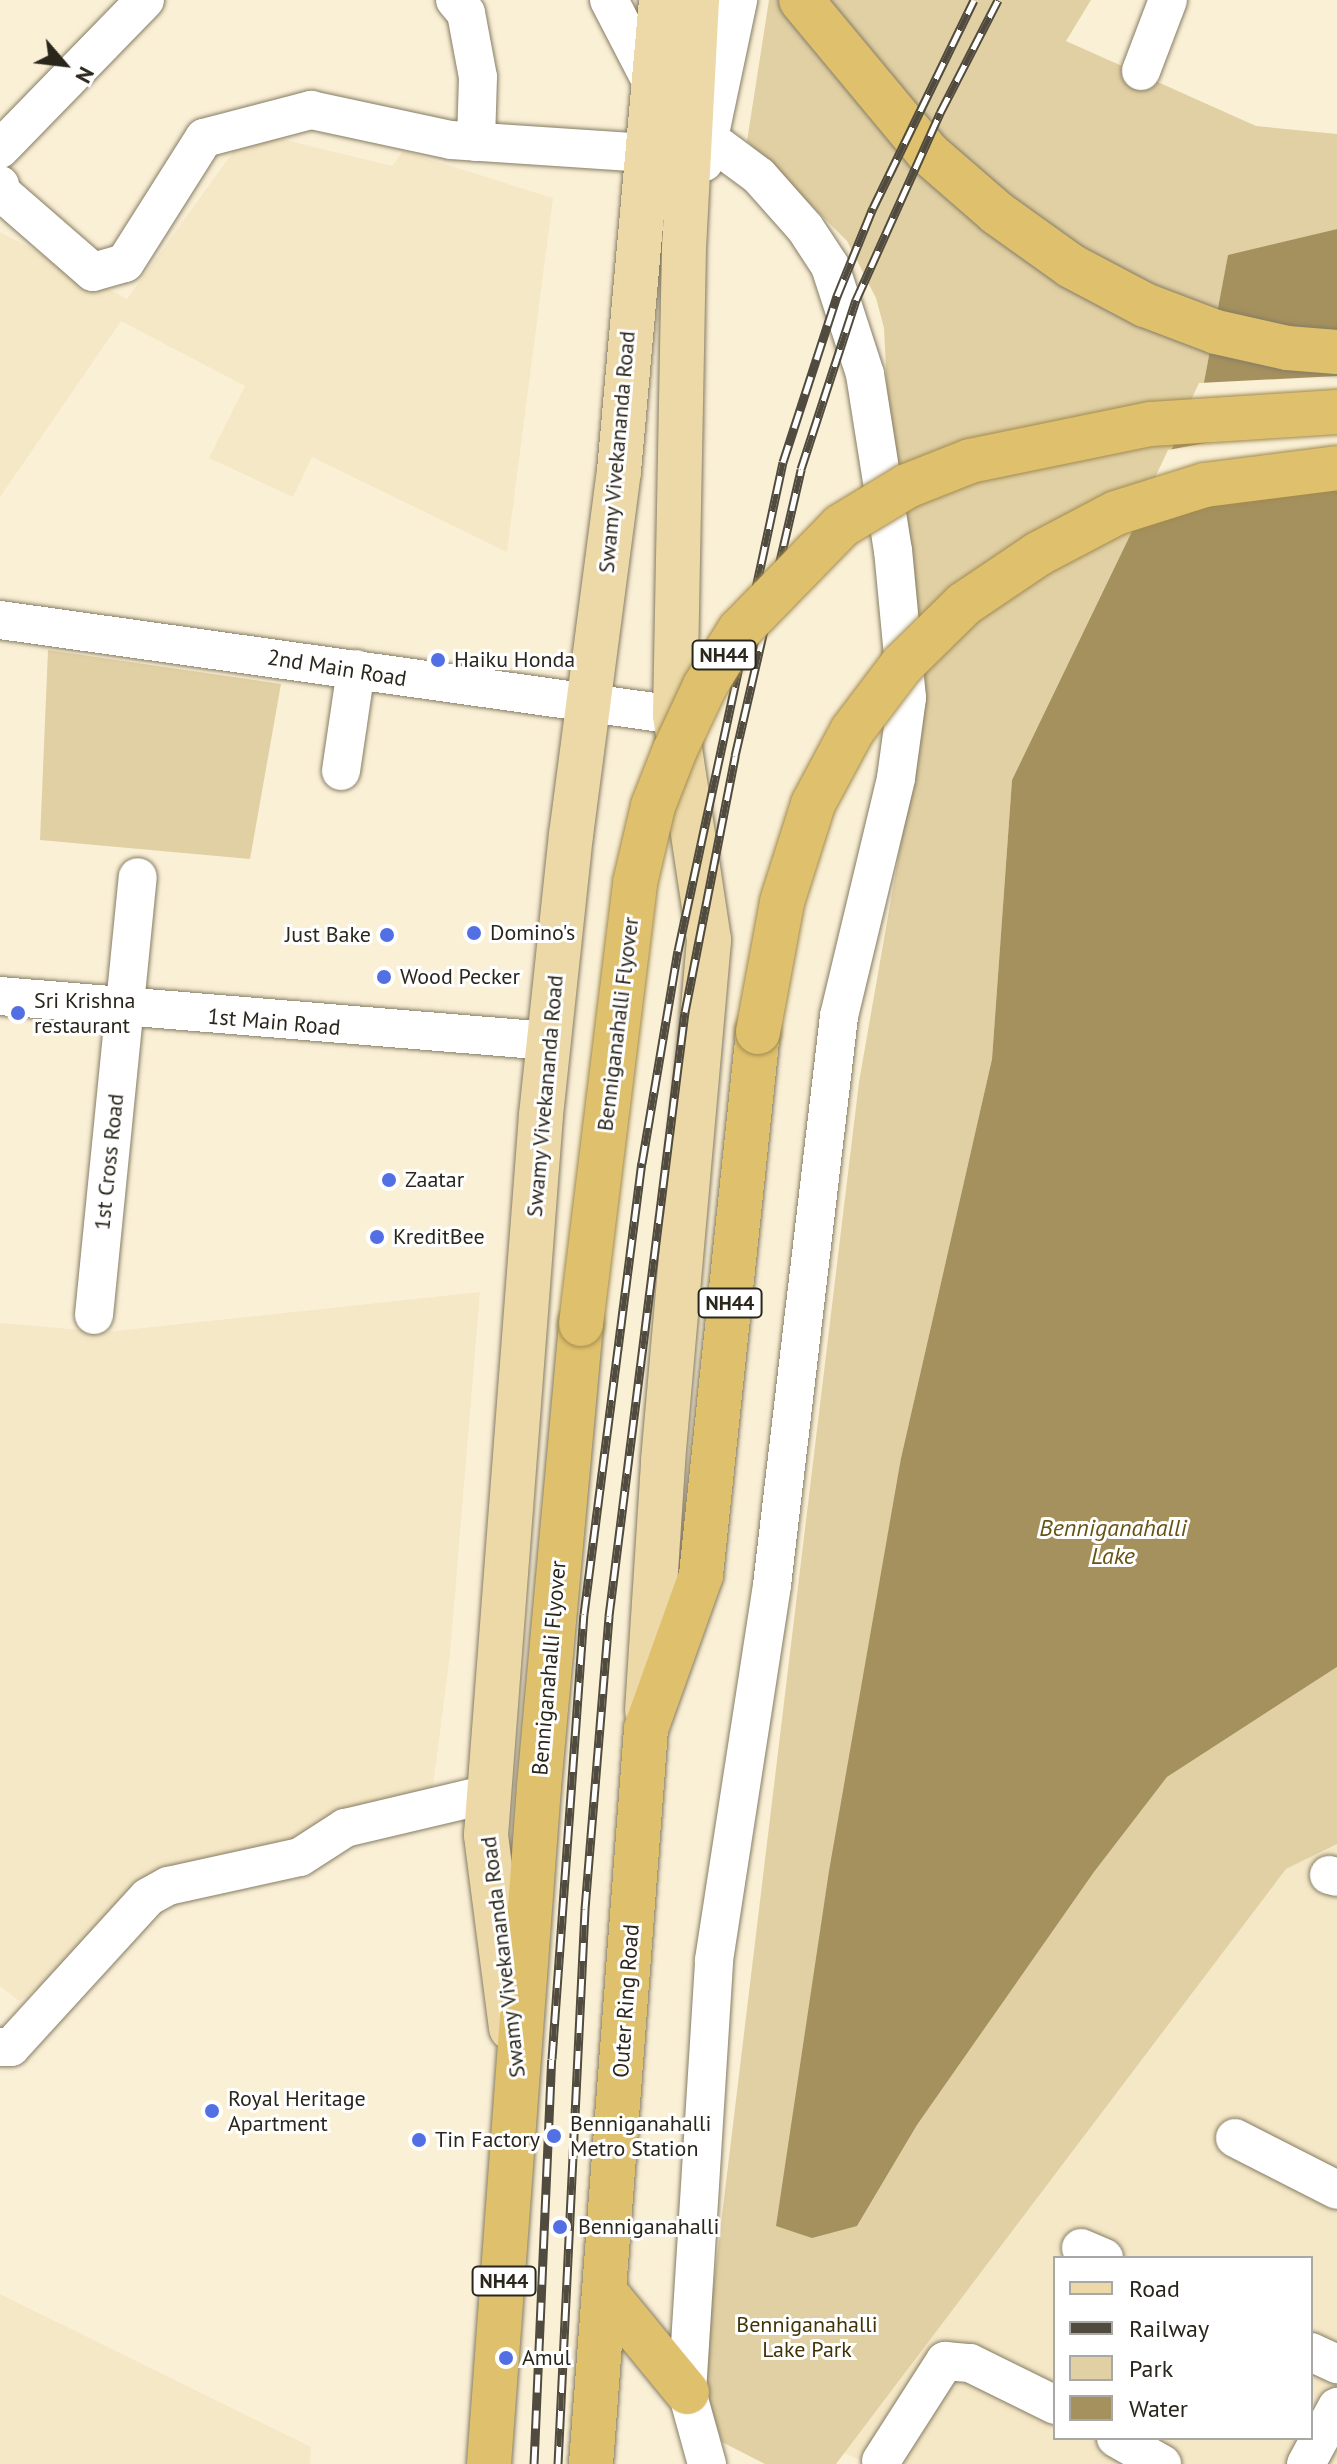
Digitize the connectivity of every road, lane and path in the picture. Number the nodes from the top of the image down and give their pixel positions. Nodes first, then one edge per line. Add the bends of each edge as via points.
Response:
1 (145, 0) edge
2 (455, 0) edge
3 (609, 0) edge
4 (661, 0) edge
5 (697, 0) edge
6 (738, 0) edge
7 (801, 0) edge
8 (1168, 0) edge
9 (1141, 71) dead end
10 (653, 85) junction
11 (709, 139) junction
12 (476, 142) junction
13 (0, 149) edge
14 (647, 153) junction
15 (0, 185) edge
16 (684, 248) junction
17 (1337, 352) edge
18 (1337, 412) edge
19 (1337, 468) edge
20 (0, 620) edge
21 (356, 669) junction
22 (591, 706) junction
23 (675, 715) junction
24 (341, 771) dead end
25 (138, 877) dead end
26 (0, 996) edge
27 (125, 1009) junction
28 (549, 1041) junction
29 (94, 1315) dead end
30 (646, 1729) junction
31 (489, 1794) junction
32 (0, 2047) edge
33 (519, 2098) junction
34 (1235, 2138) dead end
35 (1337, 2190) edge
36 (604, 2291) junction
37 (1313, 2353) edge
38 (1337, 2364) edge
39 (687, 2392) junction
40 (1053, 2404) edge
41 (1337, 2407) edge
42 (1119, 2440) edge
43 (705, 2456) edge
44 (873, 2463) edge
45 (1158, 2463) edge
46 (489, 2464) edge
47 (591, 2464) edge
48 (737, 2464) edge
49 (1306, 2464) edge

1 - 13 street
2 - 12 street via 466,13 478,77
3 - 10 street
4 - 10 main road, Swamy Vivekananda Road
5 - 16 main road
6 - 11 street
7 - 17 highway via 960,184 1071,266 1145,305 1216,332 1287,348
8 - 9 street
10 - 14 main road, Swamy Vivekananda Road
11 - 16 street
11 - 39 street via 759,176 830,266 865,374 893,551 907,698 896,778 839,1016 772,1585 714,1960
12 - 14 street
12 - 15 street via 311,110 204,138 125,263 93,272 1,192
14 - 22 main road, Swamy Vivekananda Road via 619,471
16 - 23 main road
18 - 33 highway, Benniganahalli Flyover / NH44, bridge via 1151,424 970,461 907,486 841,526 790,576 739,631 705,686 653,806 635,883 581,1324 539,1786
19 - 30 highway, NH44, bridge via 1205,485 1116,513 1038,554 964,604 902,665 860,720 813,804 782,902 758,1032 701,1575
20 - 21 street, 2nd Main Road
21 - 22 street, 2nd Main Road
21 - 24 street
22 - 23 street, 2nd Main Road
22 - 28 main road, Swamy Vivekananda Road
23 - 30 main road via 709,940 663,1461
25 - 27 street, 1st Cross Road
26 - 27 street, 1st Main Road
27 - 28 street, 1st Main Road
27 - 29 street, 1st Cross Road
28 - 31 main road, Swamy Vivekananda Road
30 - 36 highway, Outer Ring Road / NH44
31 - 32 street via 345,1828 300,1857 168,1886 148,1897 11,2047
31 - 33 main road, Swamy Vivekananda Road via 486,1835
33 - 46 highway, NH44
34 - 35 street
36 - 39 highway
36 - 47 highway, Outer Ring Road / NH44
37 - 38 street
39 - 43 street
40 - 44 street via 970,2363 945,2361
41 - 49 street
42 - 45 street
43 - 48 street

